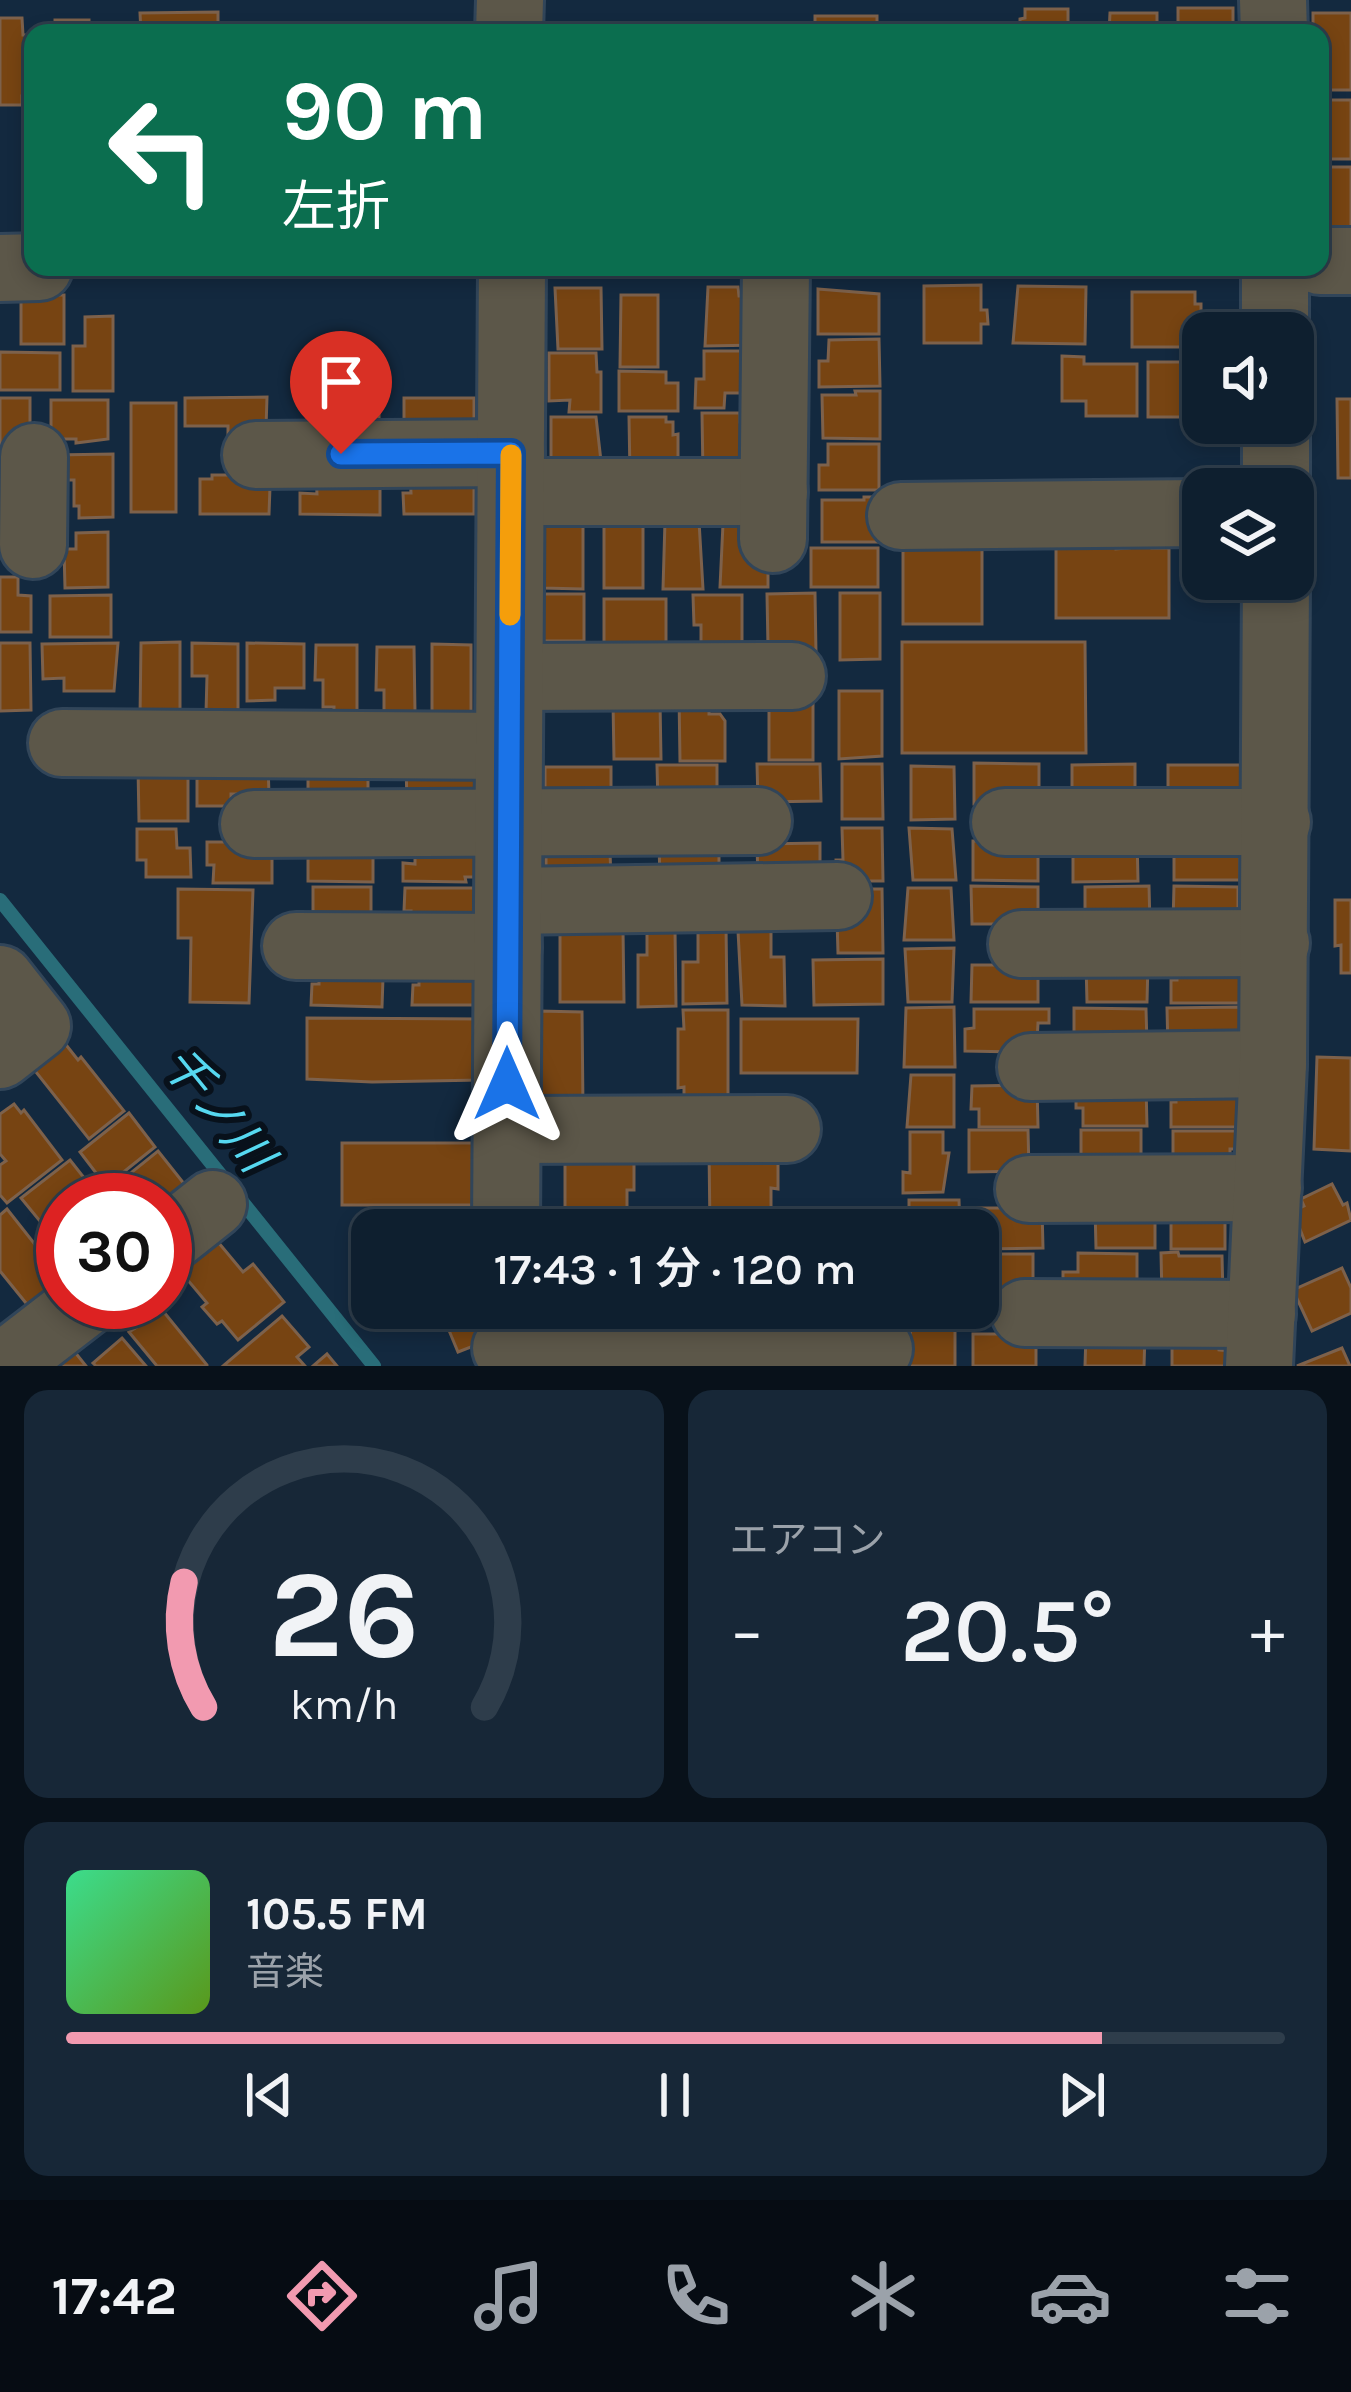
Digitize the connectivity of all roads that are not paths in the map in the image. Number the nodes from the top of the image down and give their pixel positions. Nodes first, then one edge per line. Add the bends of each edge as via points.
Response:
1 (512, 276) edge
2 (776, 276) edge
3 (1275, 276) edge
4 (1276, 312) edge
5 (256, 455) dead end
6 (511, 472) junction
7 (1182, 513) edge
8 (902, 516) dead end
9 (1276, 600) edge
10 (792, 676) dead end
11 (510, 677) junction
12 (62, 743) dead end
13 (509, 746) junction
14 (758, 821) dead end
15 (1005, 822) dead end
16 (1276, 822) junction
17 (508, 823) junction
18 (254, 824) dead end
19 (838, 896) dead end
20 (508, 924) junction
21 (1276, 943) junction
22 (1022, 944) dead end
23 (296, 946) dead end
24 (0, 979) edge
25 (0, 1055) edge
26 (1273, 1064) junction
27 (1031, 1067) dead end
28 (787, 1129) dead end
29 (507, 1130) junction
30 (1268, 1188) junction
31 (1029, 1189) dead end
32 (506, 1209) edge
33 (1025, 1313) dead end
34 (51, 1329) edge
35 (1260, 1340) edge
36 (506, 1341) edge
37 (879, 1349) dead end
38 (3, 1366) edge

1 - 6 street
2 - 6 street via 773,516
3 - 4 street
5 - 6 street
6 - 11 street
7 - 8 street
9 - 16 street
10 - 11 street
11 - 13 street
12 - 13 street
13 - 17 street
14 - 17 street
15 - 16 street
16 - 21 street
17 - 18 street
17 - 20 street
19 - 20 street
20 - 23 street
20 - 29 street
21 - 22 street
21 - 26 street
24 - 25 street via 37,1026
26 - 27 street
26 - 30 street
28 - 29 street
29 - 32 street
30 - 31 street
30 - 35 street
33 - 35 street
34 - 38 street
36 - 37 street

